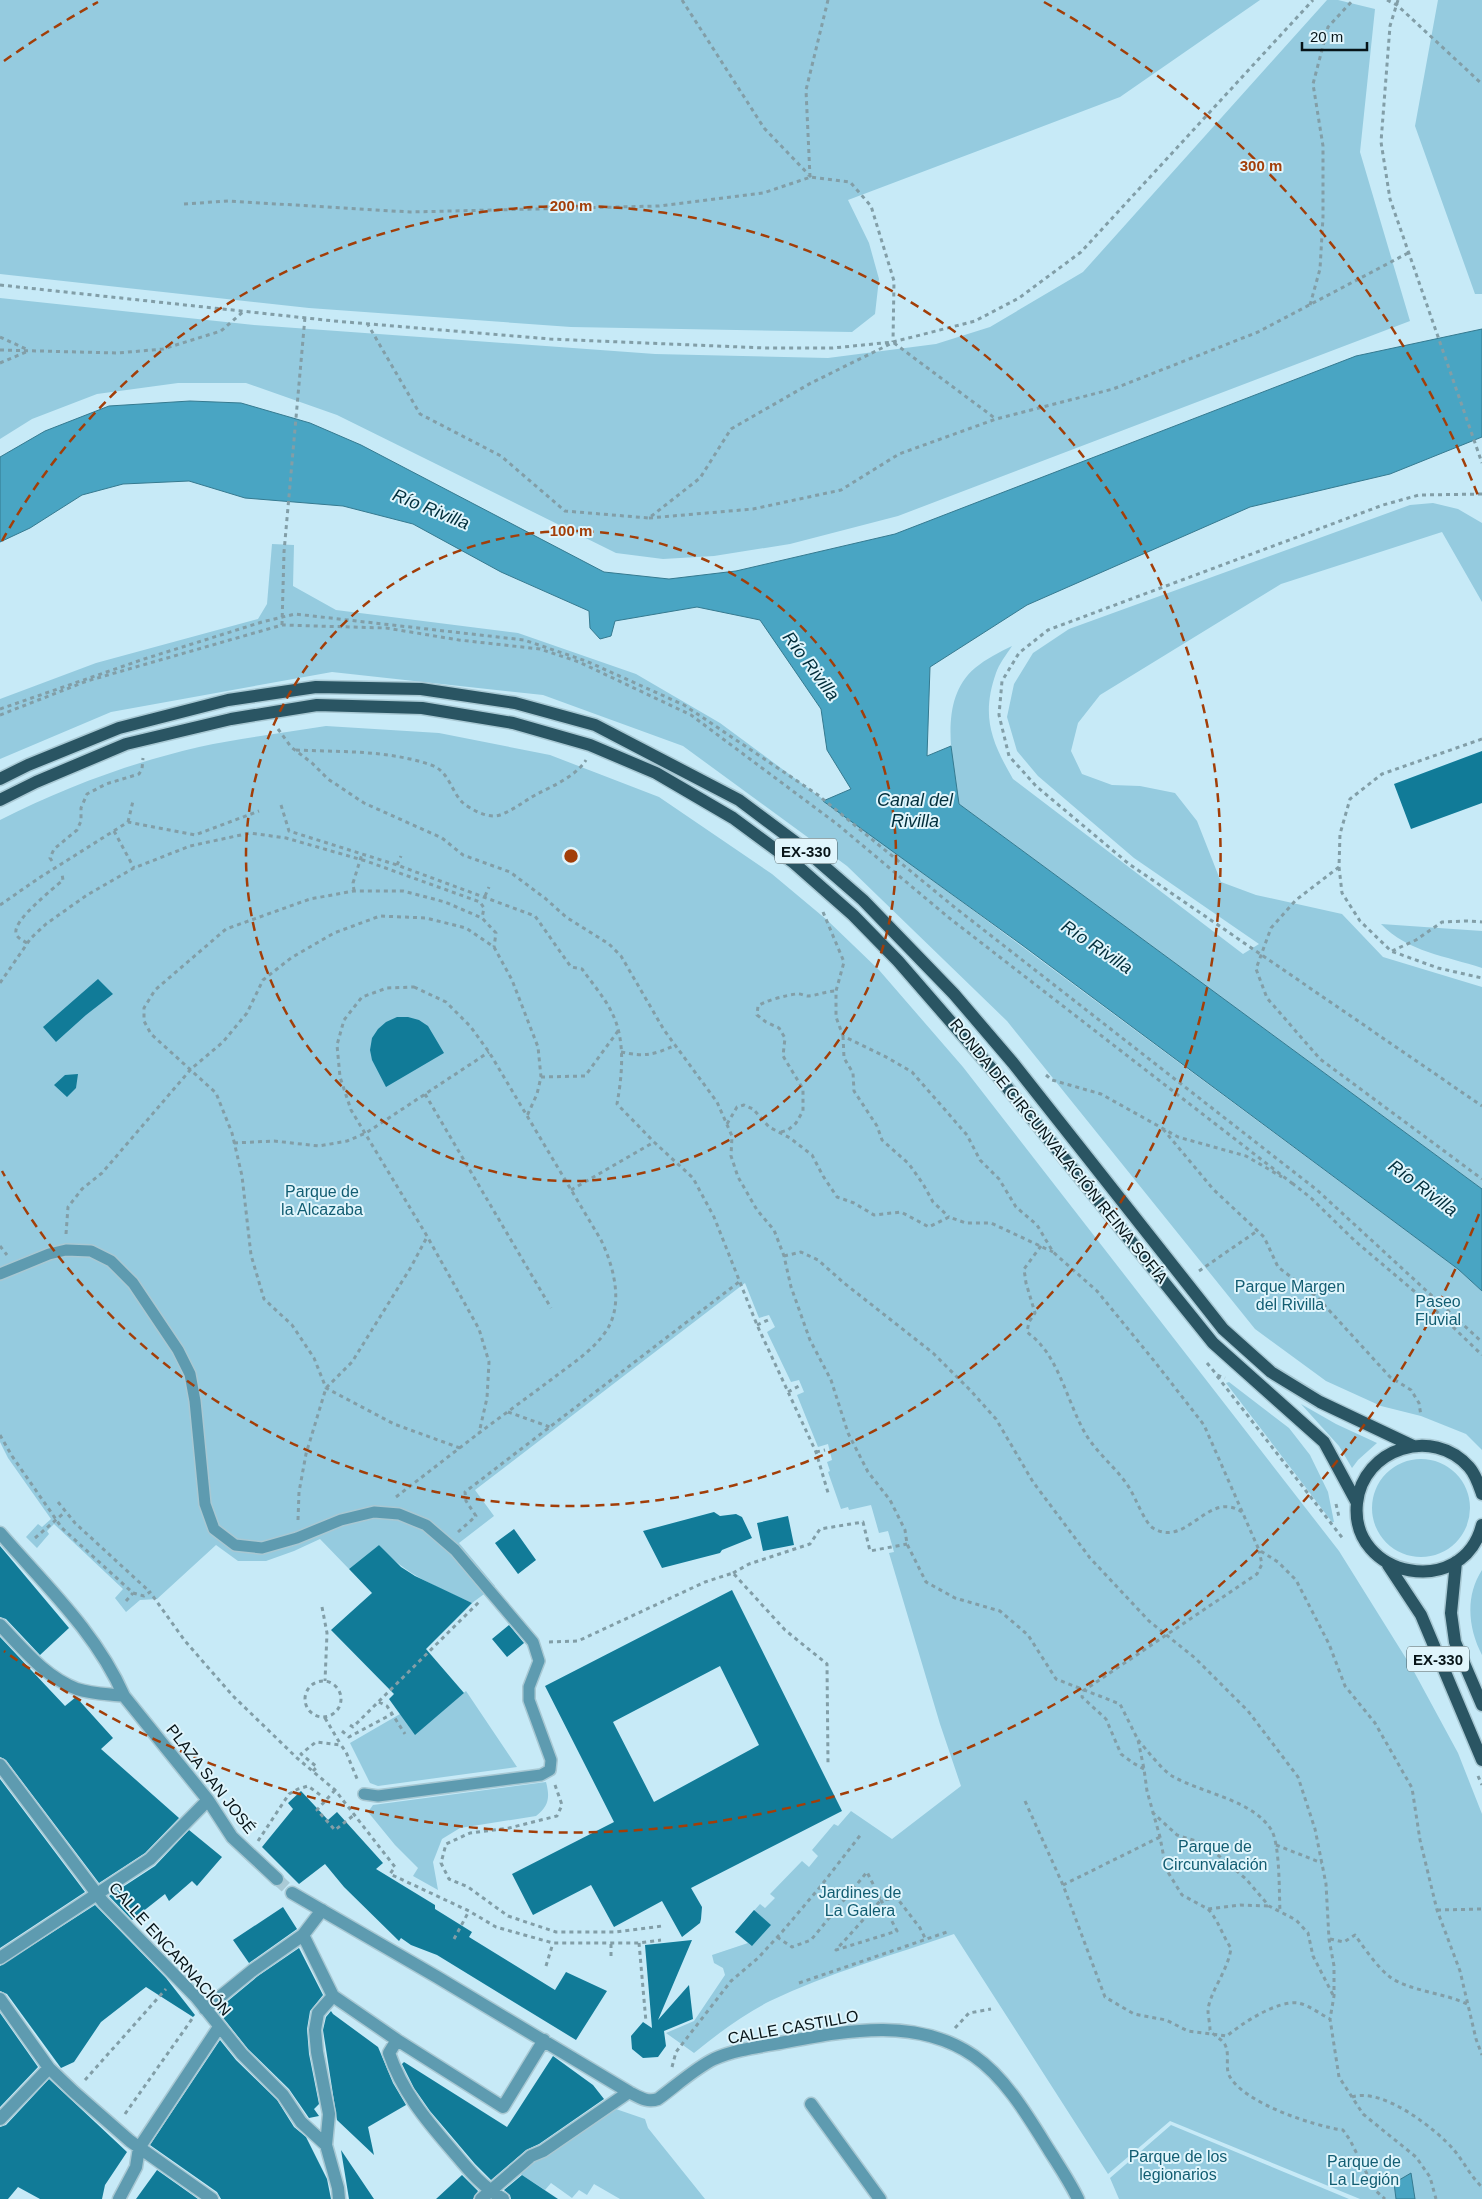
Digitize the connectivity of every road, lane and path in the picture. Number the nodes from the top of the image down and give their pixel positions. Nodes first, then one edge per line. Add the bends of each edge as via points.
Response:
1 (682, 0) edge
2 (828, 0) edge
3 (1313, 0) edge
4 (1353, 0) edge
5 (1387, 0) edge
6 (1398, 0) edge
7 (1397, 5) junction
8 (1482, 84) edge
9 (810, 177) junction
10 (184, 204) dead end
11 (1408, 253) junction
12 (0, 285) edge
13 (1310, 305) junction
14 (244, 311) junction
15 (305, 317) junction
16 (367, 323) junction
17 (0, 337) edge
18 (893, 342) junction
19 (0, 350) edge
20 (28, 350) junction
21 (0, 363) edge
22 (996, 419) junction
23 (1482, 463) edge
24 (1482, 494) edge
25 (649, 518) junction
26 (282, 625) junction
27 (0, 715) edge
28 (286, 727) dead end
29 (278, 728) junction
30 (269, 729) dead end
31 (1482, 739) edge
32 (590, 745) junction
33 (296, 750) junction
34 (136, 757) dead end
35 (578, 759) dead end
36 (586, 762) junction
37 (593, 765) dead end
38 (0, 779) edge
39 (0, 800) edge
40 (134, 801) dead end
41 (281, 805) dead end
42 (258, 811) dead end
43 (128, 822) junction
44 (114, 831) junction
45 (362, 854) junction
46 (401, 856) dead end
47 (360, 859) junction
48 (52, 861) dead end
49 (397, 865) junction
50 (1338, 867) junction
51 (134, 868) junction
52 (62, 874) dead end
53 (489, 888) dead end
54 (354, 891) junction
55 (485, 896) junction
56 (0, 905) edge
57 (827, 912) dead end
58 (482, 918) junction
59 (1482, 922) edge
60 (27, 943) junction
61 (494, 947) junction
62 (1391, 951) junction
63 (1260, 955) junction
64 (1482, 978) edge
65 (0, 983) edge
66 (836, 991) junction
67 (618, 1031) junction
68 (843, 1036) junction
69 (676, 1045) junction
70 (488, 1052) junction
71 (621, 1052) junction
72 (191, 1069) junction
73 (1045, 1074) dead end
74 (541, 1077) junction
75 (425, 1094) junction
76 (1482, 1106) edge
77 (527, 1117) junction
78 (727, 1124) junction
79 (1161, 1127) junction
80 (780, 1132) junction
81 (366, 1133) junction
82 (654, 1142) junction
83 (234, 1143) junction
84 (1482, 1179) edge
85 (1293, 1184) junction
86 (571, 1190) junction
87 (949, 1218) junction
88 (1257, 1231) junction
89 (427, 1236) junction
90 (1041, 1246) junction
91 (66, 1250) junction
92 (1054, 1252) junction
93 (784, 1256) junction
94 (0, 1274) edge
95 (1185, 1281) junction
96 (739, 1282) junction
97 (551, 1308) dead end
98 (768, 1320) dead end
99 (758, 1325) junction
100 (1482, 1355) edge
101 (1205, 1360) dead end
102 (1217, 1375) junction
103 (1230, 1380) dead end
104 (799, 1386) dead end
105 (326, 1388) junction
106 (788, 1392) junction
107 (507, 1412) junction
108 (1421, 1416) dead end
109 (550, 1427) junction
110 (479, 1433) junction
111 (0, 1435) edge
112 (1413, 1446) junction
113 (460, 1448) junction
114 (825, 1450) dead end
115 (816, 1452) junction
116 (1482, 1494) edge
117 (829, 1496) dead end
118 (1336, 1500) dead end
119 (58, 1502) dead end
120 (1357, 1503) junction
121 (65, 1512) junction
122 (1242, 1512) junction
123 (387, 1513) junction
124 (56, 1520) junction
125 (1482, 1525) edge
126 (0, 1533) edge
127 (35, 1538) dead end
128 (298, 1538) junction
129 (1344, 1540) junction
130 (446, 1542) junction
131 (907, 1544) junction
132 (1350, 1548) dead end
133 (1259, 1550) junction
134 (1456, 1562) junction
135 (1386, 1563) junction
136 (733, 1573) junction
137 (150, 1592) junction
138 (490, 1592) junction
139 (133, 1593) junction
140 (126, 1601) dead end
141 (322, 1607) dead end
142 (0, 1625) edge
143 (1165, 1634) junction
144 (533, 1642) junction
145 (325, 1681) junction
146 (1083, 1691) junction
147 (124, 1696) junction
148 (1481, 1700) edge
149 (379, 1702) junction
150 (392, 1714) junction
151 (324, 1718) junction
152 (350, 1725) dead end
153 (342, 1731) dead end
154 (405, 1734) dead end
155 (1138, 1740) junction
156 (341, 1745) junction
157 (828, 1763) dead end
158 (1478, 1764) edge
159 (0, 1765) edge
160 (1144, 1769) junction
161 (550, 1770) junction
162 (313, 1771) junction
163 (1482, 1785) edge
164 (335, 1790) junction
165 (364, 1794) joint
166 (323, 1797) dead end
167 (208, 1800) junction
168 (1025, 1801) dead end
169 (1151, 1811) junction
170 (354, 1815) junction
171 (862, 1833) dead end
172 (1160, 1837) junction
173 (1276, 1845) junction
174 (248, 1853) junction
175 (1322, 1863) junction
176 (277, 1879) tunnel mouth
177 (1062, 1886) junction
178 (292, 1893) tunnel mouth
179 (97, 1895) junction
180 (881, 1900) junction
181 (1269, 1906) junction
182 (1208, 1908) junction
183 (1482, 1909) edge
184 (322, 1910) junction
185 (1437, 1910) junction
186 (469, 1911) junction
187 (1280, 1911) junction
188 (662, 1926) dead end
189 (947, 1932) dead end
190 (303, 1935) junction
191 (777, 1937) junction
192 (454, 1939) dead end
193 (1330, 1939) junction
194 (661, 1940) dead end
195 (926, 1940) junction
196 (553, 1943) junction
197 (639, 1943) junction
198 (611, 1944) junction
199 (611, 1956) dead end
200 (0, 1958) edge
201 (546, 1966) dead end
202 (799, 1983) dead end
203 (161, 1994) dead end
204 (333, 1996) junction
205 (1334, 1996) junction
206 (0, 1999) edge
207 (1468, 2005) junction
208 (206, 2009) junction
209 (991, 2009) dead end
210 (193, 2018) dead end
211 (1330, 2019) junction
212 (646, 2022) dead end
213 (958, 2023) dead end
214 (219, 2027) junction
215 (1213, 2034) junction
216 (396, 2040) junction
217 (544, 2040) junction
218 (1482, 2055) edge
219 (49, 2068) junction
220 (85, 2080) dead end
221 (677, 2085) junction
222 (629, 2092) junction
223 (1352, 2097) junction
224 (811, 2104) dead end
225 (123, 2117) dead end
226 (0, 2119) edge
227 (326, 2145) junction
228 (139, 2148) junction
229 (1482, 2187) edge
230 (492, 2190) junction
231 (1435, 2198) edge
232 (119, 2199) edge
233 (212, 2199) edge
234 (339, 2199) edge
235 (481, 2199) edge
236 (503, 2199) edge
237 (880, 2199) edge
238 (1078, 2199) edge
239 (1385, 2199) edge

1 - 9 path via 764,128
2 - 9 path via 806,90
3 - 18 path via 1081,252 1019,298 975,321
4 - 13 path via 1328,27 1313,84 1323,146 1323,217 1320,269
5 - 7 path
6 - 7 path
7 - 8 path
7 - 11 path via 1390,26 1381,142 1390,199
9 - 10 path via 762,193 659,206 410,212 228,201
9 - 18 path via 850,182 871,206 894,280
11 - 13 path
11 - 23 path
12 - 14 path
13 - 22 path via 1258,332 1113,389
14 - 15 path
14 - 20 path via 221,331 163,349 118,353
15 - 16 path
15 - 26 path via 284,552
16 - 18 path via 550,339 764,348 833,348
16 - 25 path via 420,414 502,456 565,511
17 - 20 path
18 - 22 path
18 - 25 path via 810,383 731,428 700,478
19 - 20 path
20 - 21 path
22 - 25 path via 899,454 841,490 754,509
24 - 63 path via 1419,495 1383,505 1078,618 1048,630 1019,653 1002,681 999,715 1009,756 1036,786 1129,864
26 - 27 path via 87,681
26 - 85 path via 386,628 540,649 579,662 691,715 837,824 948,917
28 - 29 path
29 - 30 path
29 - 33 path
31 - 50 path via 1382,774 1350,799 1340,834
32 - 36 path
32 - 39 main road, RONDA DE CIRCUNVALACIÓN REINA SOFÍA / EX-330 via 513,723 422,708 317,705 231,719 126,744
32 - 120 main road, RONDA DE CIRCUNVALACIÓN REINA SOFÍA / EX-330 via 656,773 733,818 794,862 853,915 939,1006 1214,1344 1324,1442
33 - 36 path via 368,753 433,765 451,782 462,802 486,816 499,816 522,804
33 - 69 path via 328,779 364,803 442,838 463,855 510,872 566,917 609,944 621,956
34 - 48 path via 143,755 139,774 106,784 87,794 77,830 54,849
35 - 36 path
36 - 37 path
38 - 95 main road, RONDA DE CIRCUNVALACIÓN REINA SOFÍA / EX-330 via 119,728 228,700 316,687 421,688 515,703 596,725 739,800 802,847 863,900 954,994 1013,1063
40 - 43 path
41 - 45 path via 289,831
42 - 43 path via 195,835
43 - 44 path
44 - 51 path
44 - 56 path
45 - 47 path
45 - 49 path
46 - 49 path
47 - 51 path via 286,838 250,833 190,846
47 - 54 path
47 - 58 path via 480,902 484,908
49 - 55 path
50 - 62 path via 1342,893 1360,921
50 - 63 path via 1296,900 1271,928
51 - 60 path via 87,895 46,924
52 - 60 path via 63,880 32,908 16,928 16,934
53 - 55 path
54 - 58 path via 403,891 445,902
54 - 72 path via 310,899 226,929 155,990 144,1008 144,1021 151,1034
55 - 67 path via 535,916 571,967 582,969 612,1013
57 - 66 path via 820,906 844,962
58 - 61 path via 496,933
59 - 62 path via 1442,922 1416,940
60 - 65 path
61 - 72 path via 466,928 426,918 380,916 334,933 291,958 263,980 247,1014 223,1042
61 - 74 path via 534,1033
62 - 64 path via 1438,968
63 - 76 path
63 - 84 path via 1256,969 1267,998 1320,1059
66 - 68 path via 836,1018
66 - 80 path via 808,996 798,993 765,1001 758,1006 758,1015 780,1028 785,1038 783,1056 804,1089 803,1111 796,1123
67 - 71 path
67 - 74 path via 585,1076
68 - 87 path via 844,1058 853,1073 854,1092 877,1126 882,1140 909,1164 933,1202
68 - 92 path via 912,1072 967,1135 980,1160 999,1179 1016,1207 1037,1225
69 - 71 path via 653,1055
69 - 78 path via 717,1102
70 - 75 path
70 - 77 path
70 - 81 path via 470,1026 446,1002 414,987 387,988 362,997 344,1020 337,1045 340,1077 351,1110
71 - 82 path via 617,1104
72 - 83 path via 216,1093
72 - 91 path via 102,1173 82,1189 68,1207
73 - 79 path via 1052,1080 1101,1094
74 - 77 path
75 - 81 path
75 - 97 path
77 - 86 path
78 - 80 path via 737,1107 744,1105 753,1109 769,1127
78 - 93 path via 732,1136 731,1156 738,1177 757,1210 774,1230
79 - 85 path via 1178,1137 1246,1156
79 - 88 path via 1213,1189
80 - 87 path via 812,1155 837,1196 874,1215 901,1212 929,1227
81 - 83 path via 319,1146 274,1141
81 - 89 path
82 - 86 path
82 - 96 path via 693,1178 714,1217
83 - 105 path via 242,1176 251,1255 264,1299 292,1325 314,1358
85 - 100 path
86 - 107 path via 610,1258 616,1288 614,1312 605,1333 585,1354
87 - 90 path via 990,1222
88 - 95 path
88 - 108 path via 1264,1237 1278,1267 1317,1297 1390,1377 1411,1390 1419,1403
89 - 105 path via 412,1267 352,1362
89 - 110 path via 479,1329 489,1362 487,1398
90 - 92 path
90 - 122 path via 1024,1270 1035,1313 1027,1332 1052,1360 1086,1434 1129,1488 1151,1527 1162,1532 1177,1532 1209,1510 1225,1506
91 - 94 lane
91 - 128 lane via 91,1251 112,1261 133,1283 178,1350 192,1383 205,1504 214,1529 235,1545 262,1548
92 - 122 path via 1097,1291 1204,1425
93 - 131 path via 794,1296 810,1340 831,1380 848,1433 868,1472 890,1500 905,1530
93 - 143 path via 802,1252 818,1260 933,1352 996,1419 1033,1482 1090,1558
95 - 112 main road, RONDA DE CIRCUNVALACIÓN REINA SOFÍA / EX-330 via 1223,1329 1271,1372 1320,1402
96 - 99 path
96 - 109 path
98 - 99 path
99 - 106 path
101 - 102 path
102 - 103 path
102 - 129 path
104 - 106 path
105 - 113 path via 394,1424
105 - 128 path via 306,1454 299,1492
106 - 115 path
107 - 109 path
107 - 110 path
109 - 130 path via 465,1492 476,1516
110 - 113 path
111 - 124 path
112 - 116 main road, RONDA DE CIRCUNVALACIÓN REINA SOFÍA / EX-330 via 1445,1450 1468,1466
112 - 120 main road, RONDA DE CIRCUNVALACIÓN REINA SOFÍA / EX-330 via 1386,1455 1370,1469 1362,1482
113 - 123 path via 394,1499
114 - 115 path
115 - 117 path
118 - 129 path
119 - 121 path
120 - 135 main road, RONDA DE CIRCUNVALACIÓN REINA SOFÍA / EX-330 via 1359,1526 1366,1543
121 - 124 path
121 - 137 path
122 - 133 path
123 - 128 lane via 374,1512 341,1520
123 - 130 lane via 399,1514 426,1525
124 - 127 path
124 - 139 path
125 - 134 main road, RONDA DE CIRCUNVALACIÓN REINA SOFÍA / EX-330 via 1476,1541
126 - 147 street, PLAZA SAN JOSÉ via 83,1626 115,1675
129 - 132 path
130 - 138 lane
131 - 136 path via 870,1552 863,1522 820,1529 810,1544 749,1564
131 - 146 path via 926,1582 955,1598 1000,1611 1028,1635 1056,1679
133 - 143 path via 1262,1564 1257,1574
133 - 185 path via 1278,1562 1296,1580 1329,1644 1345,1686 1375,1723 1412,1788 1420,1840
134 - 135 main road, RONDA DE CIRCUNVALACIÓN REINA SOFÍA / EX-330 via 1430,1572 1413,1572
134 - 148 main road, EX-330 via 1451,1613 1455,1642
135 - 158 main road, RONDA DE CIRCUNVALACIÓN REINA SOFÍA / EX-330 via 1421,1615
136 - 144 path via 705,1582 578,1641
136 - 157 path via 785,1630 827,1664
137 - 139 path via 144,1596
137 - 162 path via 185,1641 232,1696
138 - 144 lane
138 - 149 path
139 - 140 path
141 - 145 path via 327,1633
142 - 147 street via 43,1668 59,1679 83,1690
143 - 146 path
143 - 175 path via 1195,1658 1248,1711 1298,1778 1315,1829
144 - 161 lane via 539,1661 529,1687 529,1700 551,1760
145 - 151 path via 337,1686 342,1697 339,1709
145 - 151 path via 314,1683 305,1700 309,1711
146 - 155 path via 1120,1704
146 - 160 path via 1082,1697 1106,1719 1121,1754
147 - 167 street, PLAZA SAN JOSÉ
149 - 150 path
149 - 152 path via 353,1727
150 - 153 path via 349,1737
150 - 154 path
151 - 156 path
155 - 160 path
155 - 173 path via 1171,1776 1247,1809 1263,1821 1272,1832
156 - 162 path via 316,1742 301,1754 317,1767
156 - 165 path
158 - 163 path
159 - 179 street, CALLE ENCARNACIÓN
160 - 169 path
161 - 165 lane via 541,1775 378,1796
161 - 188 path via 562,1804 557,1816 509,1828 470,1833 446,1844 441,1863 449,1879 468,1887 508,1916 556,1932 616,1932
162 - 164 path
164 - 170 path
164 - 170 path via 317,1810 335,1830
166 - 174 path via 308,1786 289,1794
167 - 174 street, PLAZA SAN JOSÉ via 232,1837
167 - 179 street via 155,1855
168 - 177 path
169 - 172 path
169 - 181 path via 1177,1835 1205,1844 1246,1879
170 - 186 path via 395,1867 390,1874
171 - 191 path
172 - 177 path
172 - 182 path via 1166,1869 1182,1895
173 - 175 path
173 - 187 path
174 - 176 street, PLAZA SAN JOSÉ
175 - 193 path
177 - 215 path via 1105,1997 1134,2014 1166,2020 1188,2031
178 - 184 street
179 - 200 street
179 - 208 street, CALLE ENCARNACIÓN
180 - 180 path via 868,1914 836,1950 897,1931
180 - 191 path via 867,1872 811,1940 792,1947
180 - 195 path via 897,1898
181 - 182 path
181 - 187 path
182 - 215 path via 1231,1948 1208,2010
183 - 185 path
184 - 190 street
184 - 217 street
185 - 207 path via 1460,1971
186 - 192 path
186 - 196 path via 496,1927
187 - 205 path via 1296,1920 1308,1933 1313,1956
189 - 195 path
190 - 204 street
190 - 208 street
191 - 221 path via 732,1982 676,2052 672,2066
193 - 205 path
193 - 207 path via 1344,1942 1355,1935 1391,1978 1424,1991 1453,1997
194 - 197 path
195 - 202 path
196 - 198 path
196 - 201 path
197 - 198 path
197 - 212 path
198 - 199 path
203 - 220 path
204 - 216 street
204 - 227 street via 318,2012 315,2030 329,2114
205 - 211 path
206 - 219 street
207 - 218 path
208 - 214 street, CALLE ENCARNACIÓN
209 - 213 path via 968,2012
210 - 225 path
211 - 215 path via 1297,2003 1257,2015 1227,2036
211 - 223 path via 1338,2077
214 - 227 street, CALLE ENCARNACIÓN via 283,2095 301,2122
214 - 228 street
215 - 239 path via 1224,2043 1229,2076 1238,2086 1260,2102 1292,2116 1321,2127 1343,2130 1376,2190
216 - 217 street via 503,2107
216 - 230 street via 390,2053 412,2102 482,2186
217 - 222 street
219 - 226 street
219 - 228 street
221 - 222 street, CALLE CASTILLO via 652,2101
221 - 238 street, CALLE CASTILLO via 726,2054 864,2030 919,2032 975,2056 1006,2086
222 - 230 street via 543,2151 530,2156
223 - 229 path via 1360,2094 1374,2097 1418,2119 1453,2149
223 - 231 path via 1363,2114 1416,2157 1430,2177
224 - 237 street
227 - 234 street
228 - 232 street via 136,2167
228 - 233 street
230 - 235 street
230 - 236 street

